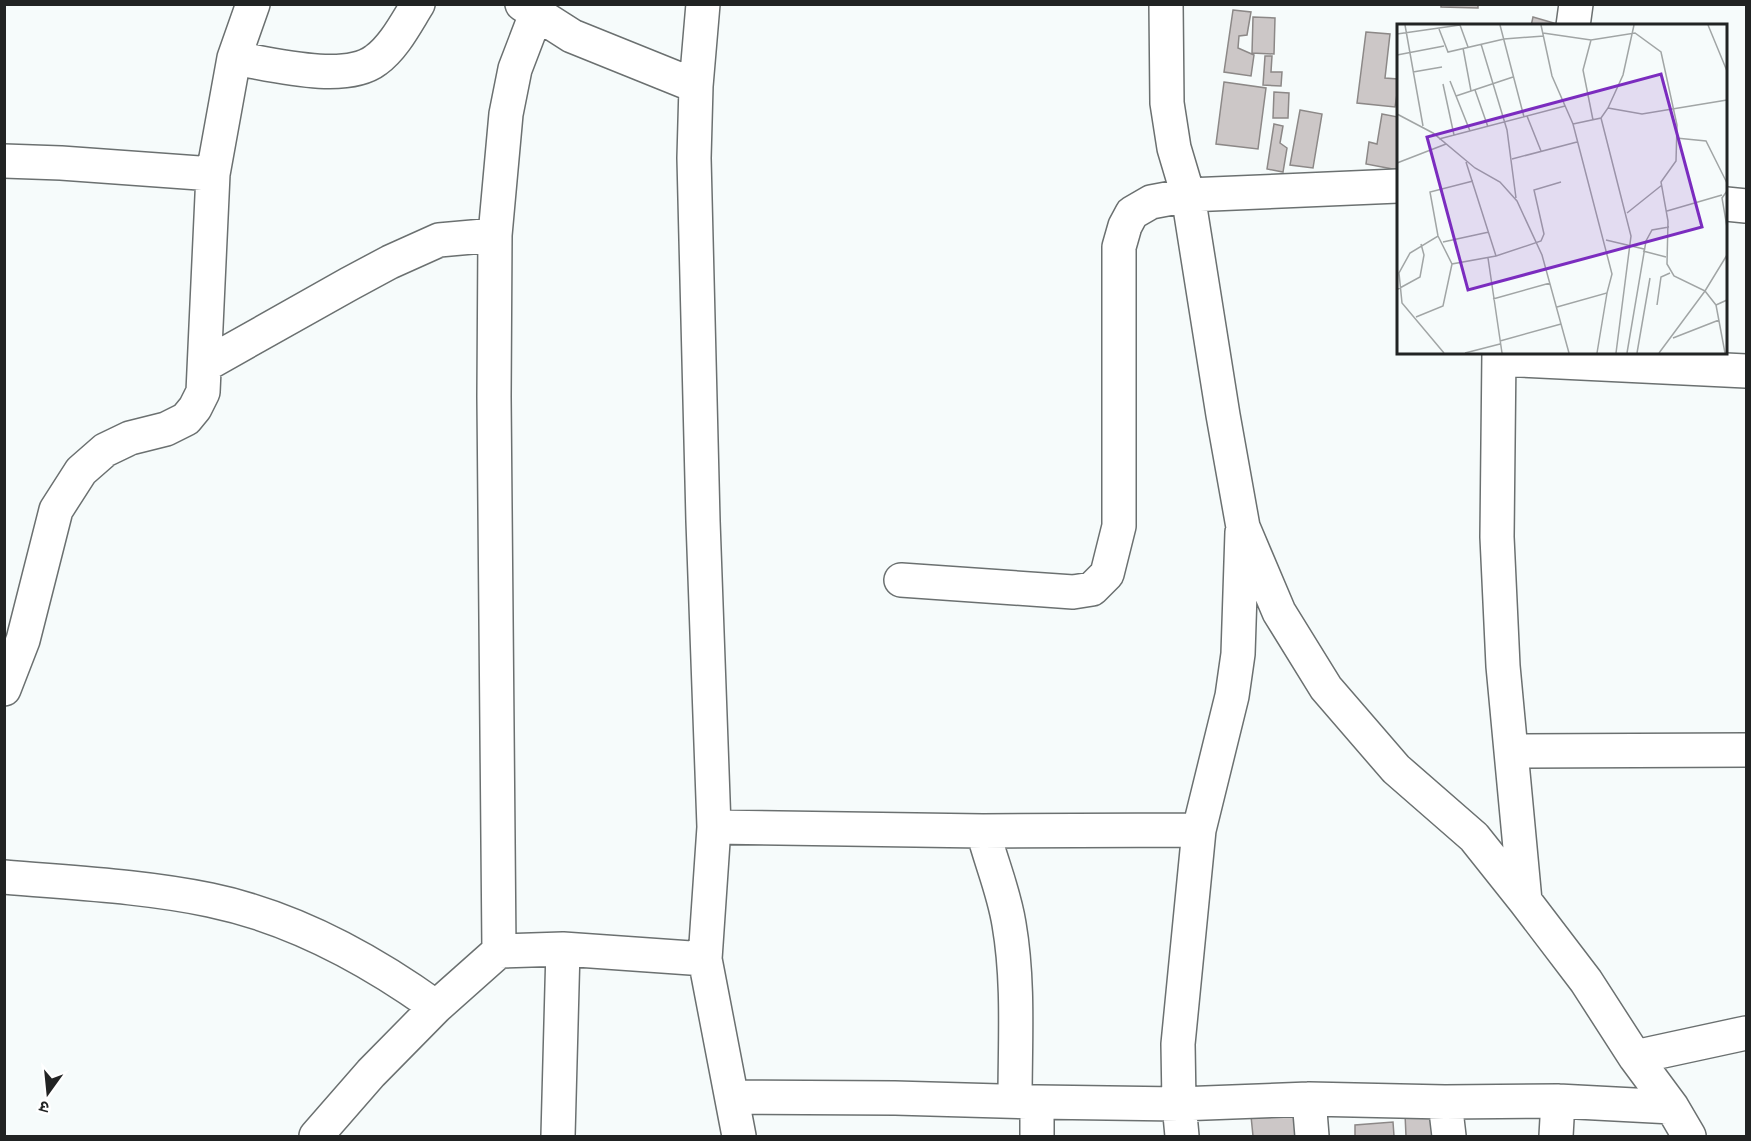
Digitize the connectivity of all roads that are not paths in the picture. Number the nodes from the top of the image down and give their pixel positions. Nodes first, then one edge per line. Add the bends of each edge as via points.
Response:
1 (253, 4) edge
2 (418, 4) edge
3 (704, 4) edge
4 (1166, 4) edge
5 (1576, 4) edge
6 (532, 8) edge
7 (1573, 24) edge
8 (234, 58) junction
9 (696, 86) junction
10 (4, 161) edge
11 (213, 174) junction
12 (1397, 186) edge
13 (1188, 195) junction
14 (1727, 204) edge
15 (1746, 206) edge
16 (495, 235) junction
17 (1499, 356) edge
18 (205, 365) junction
19 (1746, 371) edge
20 (1243, 527) junction
21 (901, 580) dead end
22 (7, 675) edge
23 (1746, 750) edge
24 (1511, 752) junction
25 (714, 827) junction
26 (1199, 830) junction
27 (983, 831) junction
28 (4, 877) edge
29 (1525, 901) junction
30 (563, 949) junction
31 (499, 951) junction
32 (705, 959) junction
33 (436, 1007) junction
34 (1746, 1033) edge
35 (1635, 1057) junction
36 (732, 1097) junction
37 (1309, 1099) junction
38 (1026, 1101) junction
39 (1558, 1101) junction
40 (1445, 1102) junction
41 (1179, 1104) junction
42 (1672, 1107) junction
43 (316, 1137) edge
44 (558, 1137) edge
45 (739, 1137) edge
46 (1037, 1137) edge
47 (1182, 1137) edge
48 (1312, 1137) edge
49 (1449, 1137) edge
50 (1556, 1137) edge
51 (1689, 1137) edge

1 - 8 street
2 - 8 street via 389,48 375,62 352,71
3 - 9 street
4 - 13 street via 1167,103 1174,148
5 - 7 street
6 - 9 street via 572,36
6 - 16 street via 506,114
8 - 11 street
9 - 25 street via 703,521
10 - 11 street
11 - 18 street
12 - 13 street
13 - 20 street
13 - 21 street via 1151,202 1132,213 1119,247 1119,526 1107,574 1092,589 1073,592
14 - 15 street
16 - 18 street via 439,240 390,262
16 - 31 street
17 - 19 street
17 - 24 street via 1497,537
18 - 22 street via 202,392 186,419 105,450 81,471 56,510 34,600
20 - 26 street via 1238,654 1232,696
20 - 29 street via 1279,612 1326,688 1396,769 1474,837
23 - 24 street
24 - 29 street
25 - 27 street
25 - 32 street
26 - 27 street
26 - 41 street via 1178,1044
27 - 38 street via 1010,926
28 - 33 street via 155,891 211,900 258,914 328,940 397,978
29 - 35 street via 1586,981
30 - 31 street
30 - 32 street
30 - 44 street
31 - 33 street
32 - 36 street
33 - 43 street
34 - 35 street
35 - 42 street
36 - 38 street
36 - 45 street
37 - 40 street
37 - 41 street
37 - 48 street
38 - 41 street
38 - 46 street
39 - 40 street
39 - 42 street
39 - 50 street
40 - 49 street
41 - 47 street
42 - 51 street

